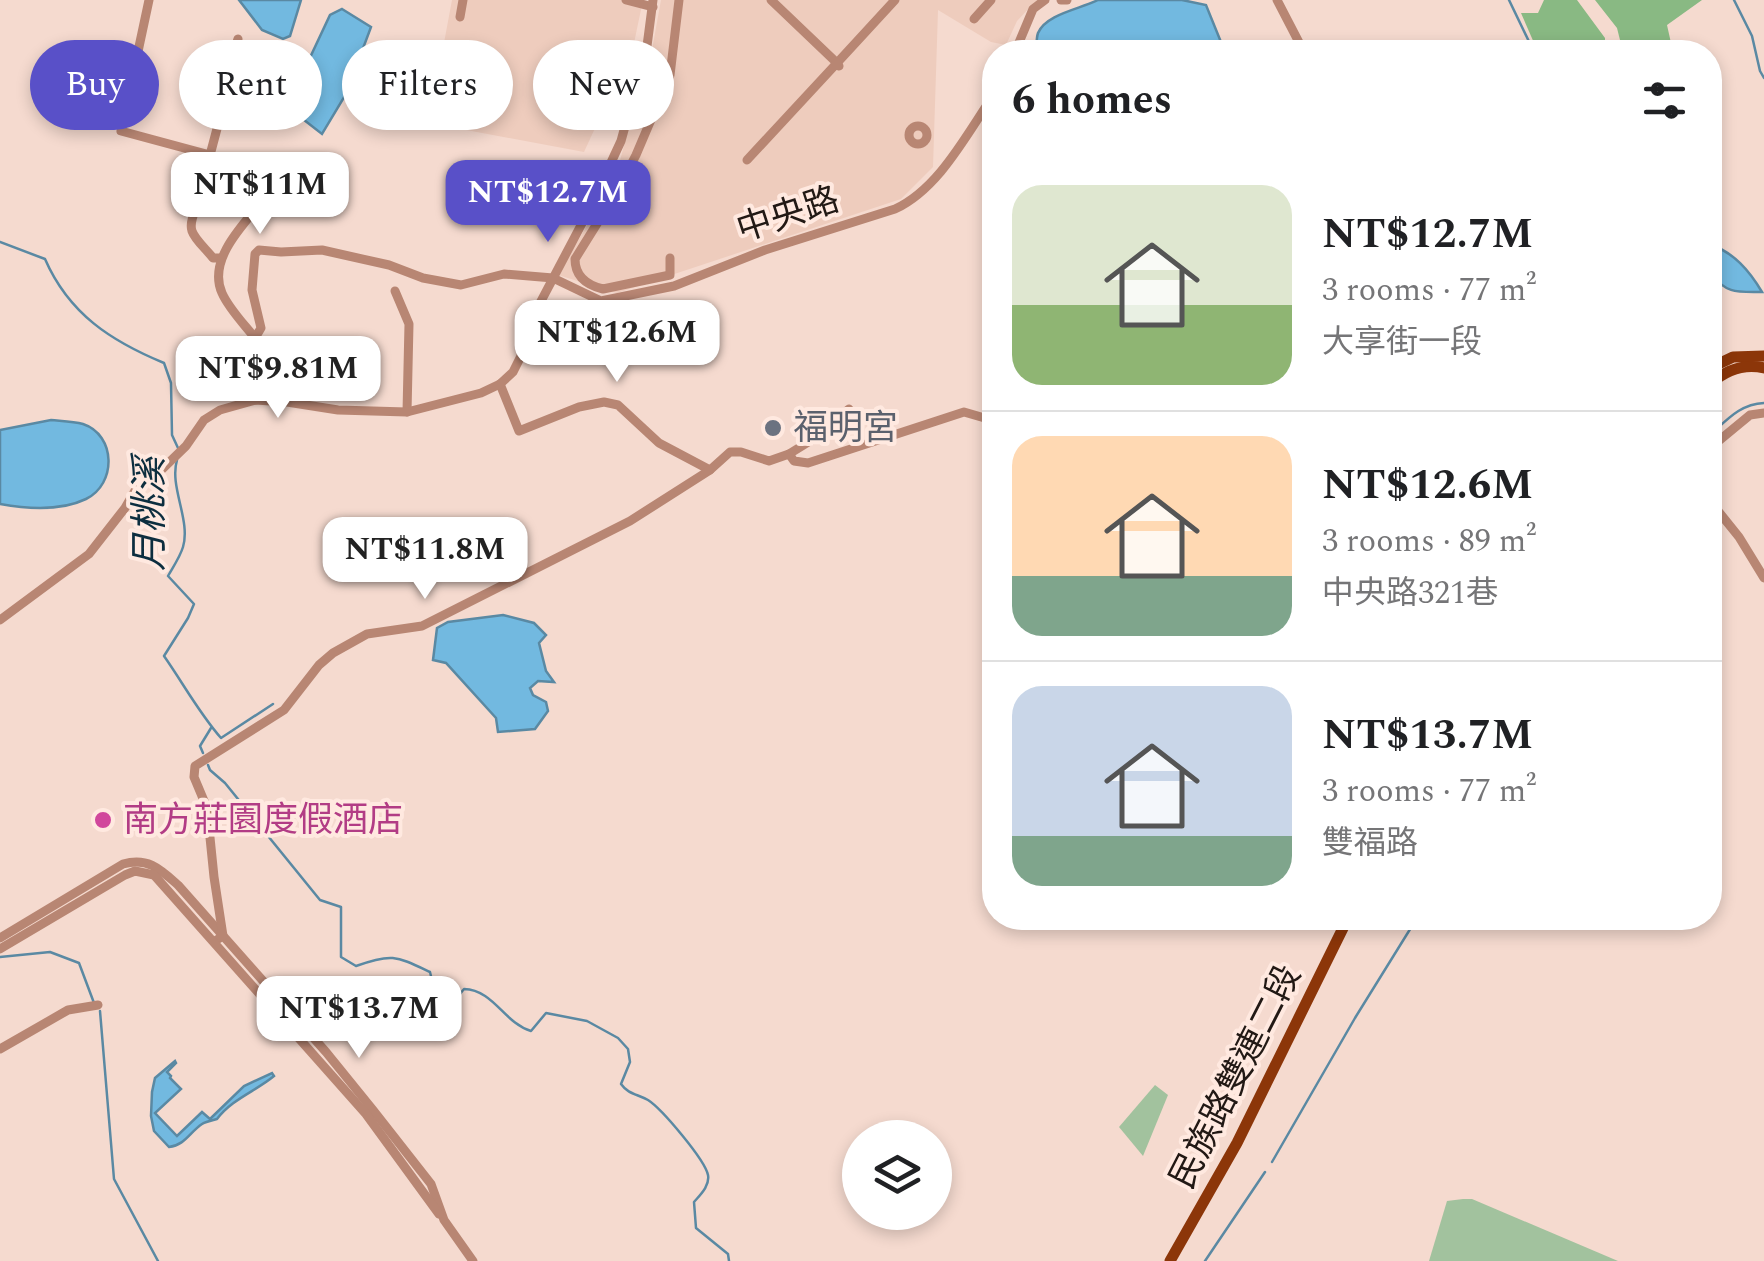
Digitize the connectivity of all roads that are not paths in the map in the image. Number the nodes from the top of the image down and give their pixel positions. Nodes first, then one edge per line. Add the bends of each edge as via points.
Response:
1 (149, 0) edge
2 (464, 0) edge
3 (626, 0) edge
4 (680, 0) edge
5 (771, 0) edge
6 (895, 0) edge
7 (990, 0) edge
8 (1046, 0) edge
9 (1277, 0) edge
10 (653, 3) edge
11 (460, 17) dead end
12 (974, 20) dead end
13 (238, 39) dead end
14 (1020, 40) edge
15 (1298, 40) edge
16 (838, 64) junction
17 (982, 112) edge
18 (210, 154) junction
19 (747, 160) dead end
20 (270, 192) dead end
21 (220, 258) junction
22 (670, 258) dead end
23 (553, 278) junction
24 (394, 291) dead end
25 (255, 338) junction
26 (1764, 356) edge
27 (1722, 362) edge
28 (1764, 368) edge
29 (1722, 375) edge
30 (500, 384) junction
31 (255, 400) junction
32 (848, 408) dead end
33 (406, 412) junction
34 (1764, 413) edge
35 (982, 418) edge
36 (1722, 438) edge
37 (789, 454) junction
38 (710, 470) junction
39 (1722, 516) edge
40 (1764, 578) edge
41 (0, 620) edge
42 (1342, 930) edge
43 (0, 938) edge
44 (219, 938) junction
45 (0, 949) edge
46 (98, 1005) dead end
47 (0, 1049) edge
48 (473, 1261) edge
49 (1170, 1261) edge

1 - 18 street via 121,131
2 - 11 street
3 - 10 street
4 - 22 street via 670,75 636,155 575,265 588,284 608,288 670,275
5 - 16 street
6 - 16 street
7 - 12 street
8 - 14 street via 1033,10
9 - 15 street
10 - 23 street via 621,142
13 - 18 street
16 - 19 street
17 - 23 street, 中央路 via 940,172 894,209 674,286 602,302
18 - 21 street via 191,226
20 - 21 street
21 - 25 street via 223,297
23 - 25 street via 504,274 460,286 322,250 259,250 252,290 261,328
23 - 30 street via 524,352
24 - 33 street via 409,329
25 - 31 street
26 - 27 main road
28 - 29 main road
30 - 33 street
30 - 38 street via 520,431 604,402
31 - 33 street
31 - 41 street via 210,415 136,489 90,554
32 - 37 street
34 - 36 street
35 - 37 street via 964,412 808,462 794,462
37 - 38 street via 768,461 730,452
38 - 44 street via 630,521 422,626 368,634 333,653 284,710 195,766 207,808
39 - 40 street
42 - 49 main road, 民族路雙連二段
43 - 44 street via 135,861 162,870
44 - 45 street via 154,875 135,871
44 - 48 street via 373,1110 431,1184 444,1220
46 - 47 street via 68,1010

